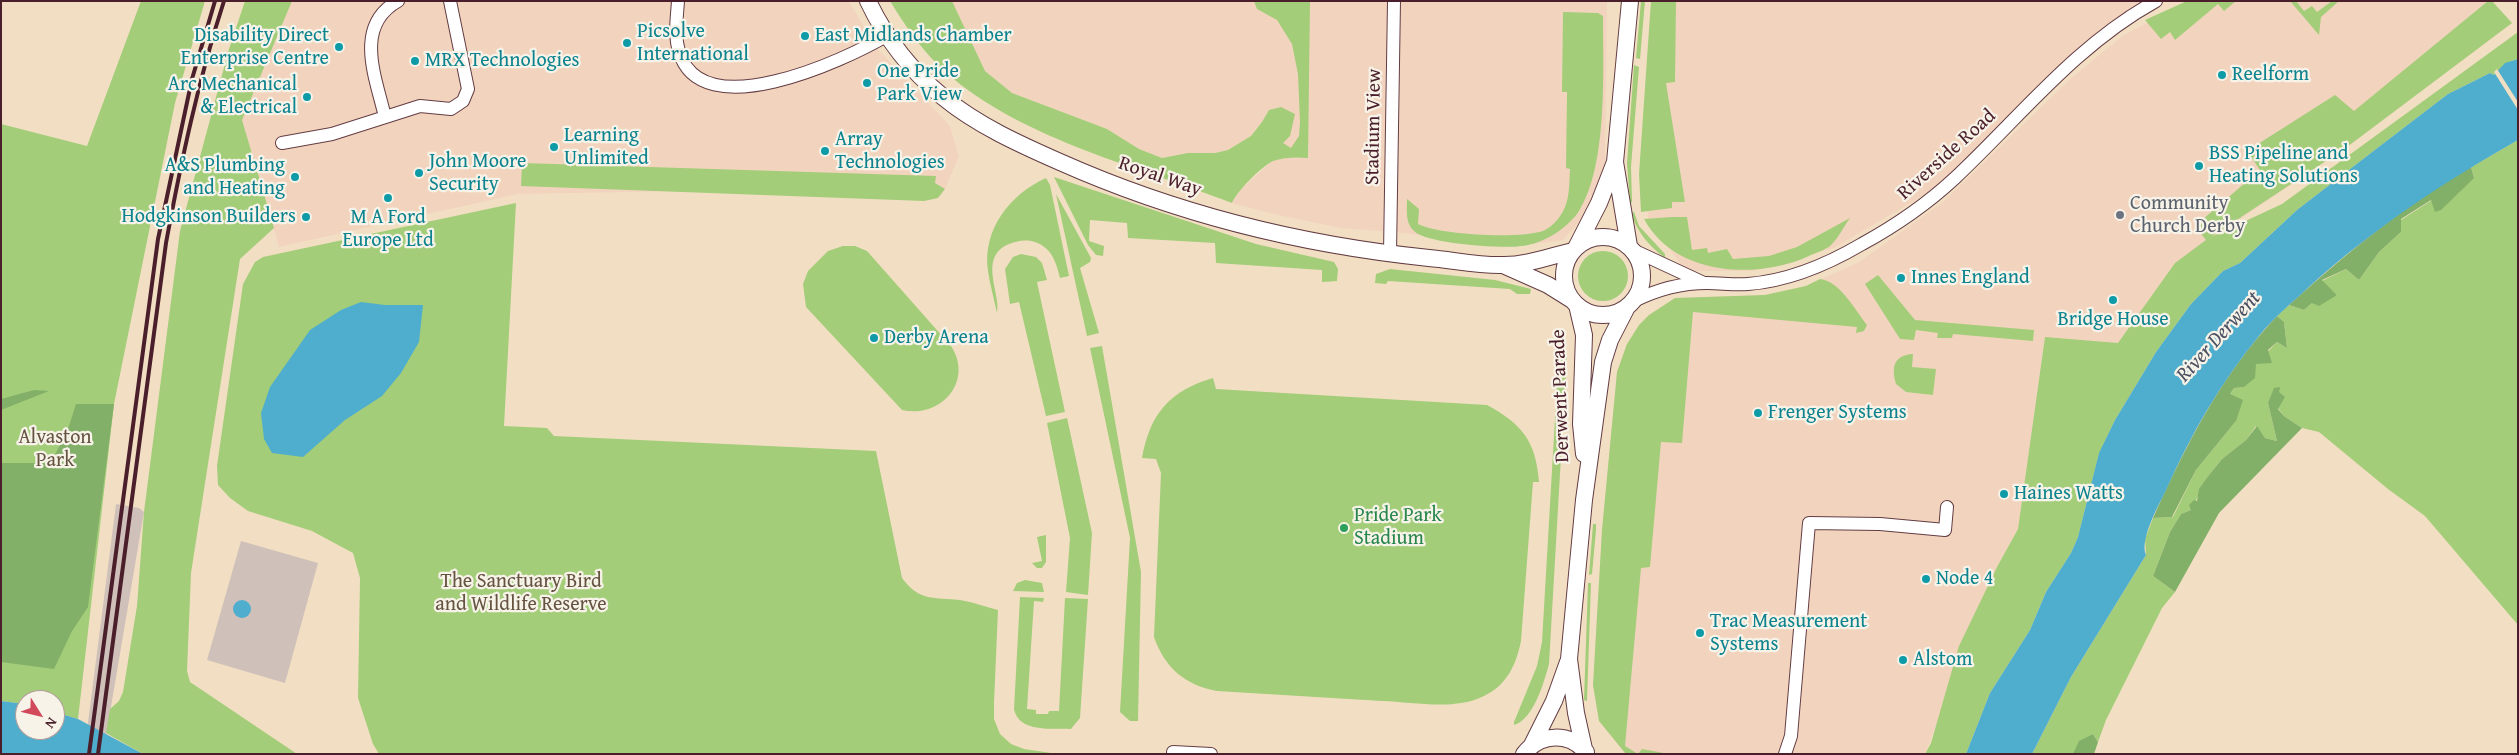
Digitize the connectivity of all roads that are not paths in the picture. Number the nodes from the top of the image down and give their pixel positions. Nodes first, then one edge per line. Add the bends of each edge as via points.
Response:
1 (398, 1) edge
2 (450, 1) edge
3 (678, 1) edge
4 (868, 1) edge
5 (1394, 1) edge
6 (1630, 1) edge
7 (2156, 1) edge
8 (886, 36) junction
9 (385, 117) junction
10 (282, 143) dead end
11 (1615, 162) junction
12 (1631, 248) junction
13 (1575, 249) junction
14 (1390, 253) junction
15 (1503, 265) junction
16 (1704, 283) junction
17 (1575, 303) junction
18 (1631, 304) junction
19 (1586, 486) junction
20 (1947, 507) dead end
21 (1569, 659) junction
22 (1526, 751) edge
23 (1586, 751) edge
24 (1173, 752) dead end
25 (1211, 754) edge
26 (1785, 754) edge

1 - 9 street via 377,19 373,28 371,53
2 - 9 street via 467,81 468,89 463,101 451,109 427,105
3 - 8 street via 676,38 679,51 695,74 714,83 756,85 790,79 843,59
4 - 8 street, Royal Way
5 - 14 street, Stadium View
6 - 11 street
7 - 16 street, Riverside Road via 2096,40 1954,179 1885,230 1834,259 1782,278 1748,284
8 - 14 street, Royal Way via 919,76 960,110 1028,148 1079,170 1148,197 1228,221 1302,239
9 - 10 street via 332,134
11 - 12 street
11 - 13 street via 1599,203
12 - 13 street via 1614,238 1603,237 1587,240
12 - 16 street, Riverside Road
12 - 18 street via 1642,274 1641,286
13 - 15 street, Royal Way via 1531,262
13 - 17 street via 1564,276 1567,292
14 - 15 street, Royal Way
15 - 17 street, Royal Way via 1548,285
16 - 18 street, Riverside Road via 1664,288
17 - 18 street via 1591,313 1602,315 1618,313
17 - 19 street, Derwent Parade via 1584,335 1581,424
18 - 19 street, Derwent Parade via 1610,340 1603,362
19 - 21 street, Derwent Parade
20 - 26 street via 1944,530 1880,524 1809,523 1791,736
21 - 22 street, Derwent Parade via 1554,701
21 - 23 street, Derwent Parade via 1576,713
22 - 23 street via 1548,738 1573,741
24 - 25 street

